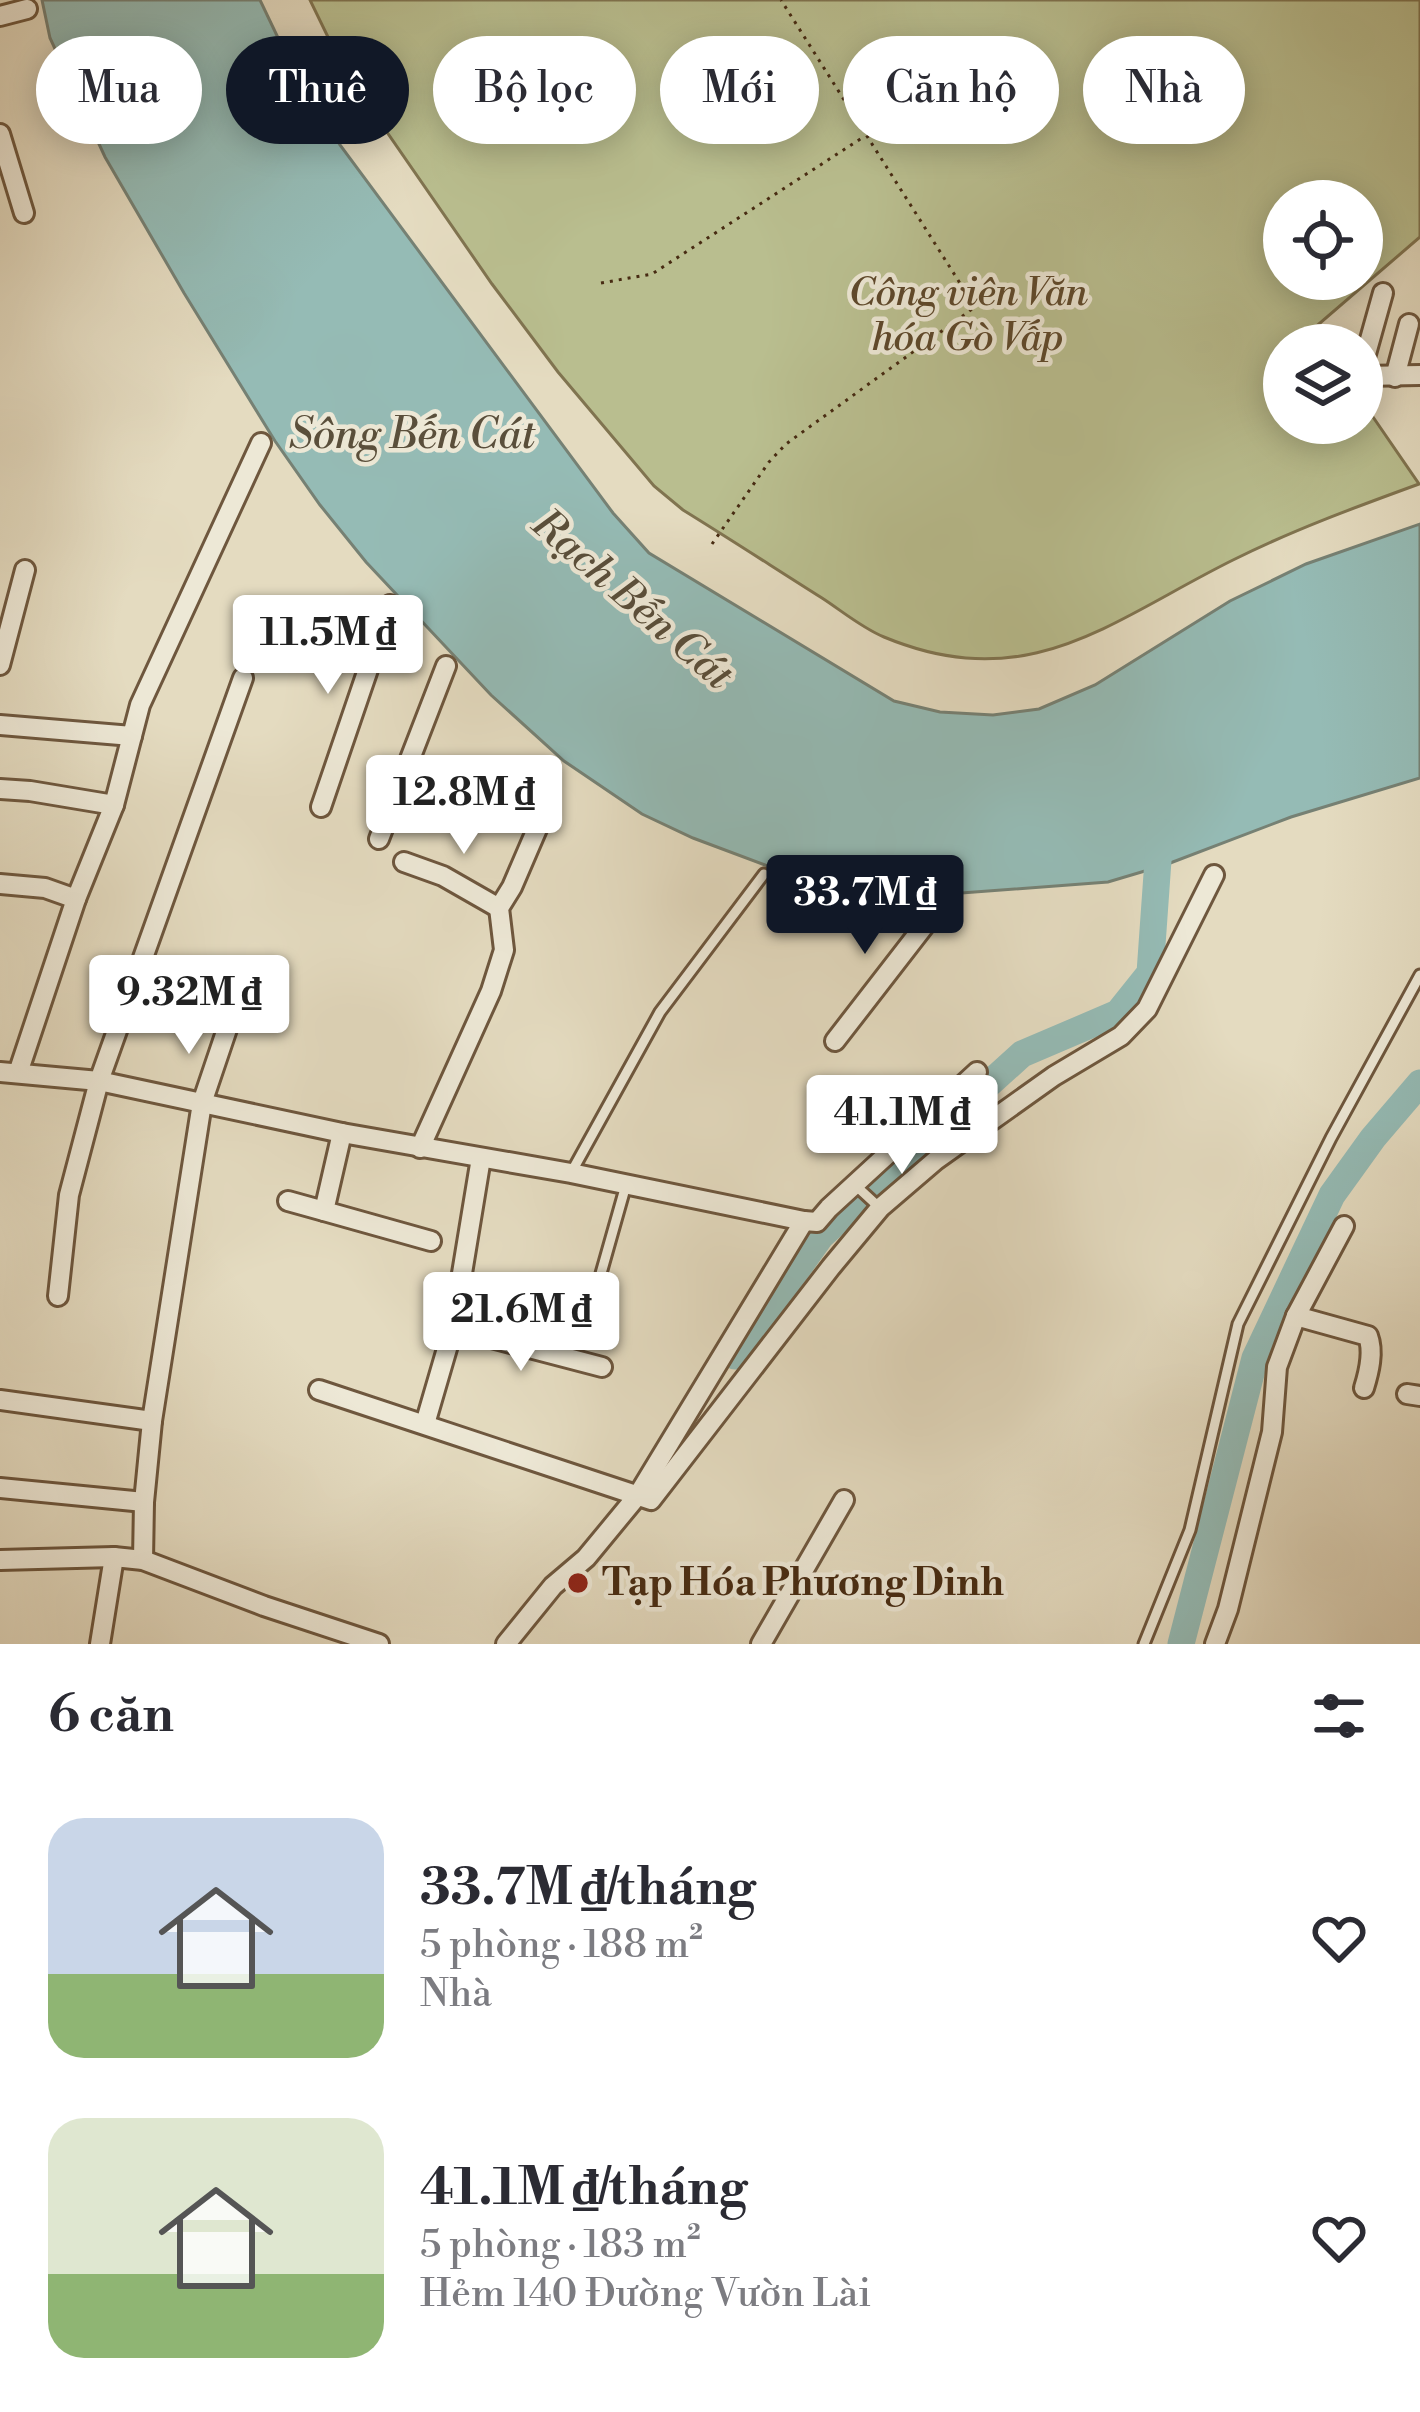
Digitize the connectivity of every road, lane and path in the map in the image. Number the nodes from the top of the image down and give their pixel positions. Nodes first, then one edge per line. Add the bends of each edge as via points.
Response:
1 (781, 0) edge
2 (27, 9) dead end
3 (0, 16) edge
4 (843, 97) edge
5 (0, 134) edge
6 (853, 144) edge
7 (873, 144) edge
8 (24, 212) dead end
9 (601, 283) dead end
10 (1409, 324) dead end
11 (1383, 375) edge
12 (1420, 375) edge
13 (1395, 377) junction
14 (261, 443) dead end
15 (712, 544) dead end
16 (26, 570) dead end
17 (390, 605) dead end
18 (0, 664) edge
19 (446, 666) dead end
20 (242, 678) dead end
21 (0, 724) edge
22 (132, 736) junction
23 (0, 789) edge
24 (549, 801) dead end
25 (114, 805) junction
26 (321, 807) dead end
27 (379, 839) dead end
28 (404, 862) dead end
29 (764, 874) dead end
30 (1214, 875) dead end
31 (0, 884) edge
32 (76, 899) junction
33 (499, 908) junction
34 (938, 908) dead end
35 (1420, 975) edge
36 (227, 1029) dead end
37 (835, 1040) dead end
38 (9, 1072) edge
39 (977, 1072) dead end
40 (99, 1082) junction
41 (202, 1102) junction
42 (342, 1133) junction
43 (419, 1148) junction
44 (481, 1158) junction
45 (571, 1173) junction
46 (626, 1185) junction
47 (857, 1187) junction
48 (288, 1201) dead end
49 (878, 1206) junction
50 (324, 1211) junction
51 (804, 1221) junction
52 (1344, 1226) dead end
53 (431, 1241) dead end
54 (600, 1277) dead end
55 (58, 1296) dead end
56 (1296, 1316) junction
57 (453, 1328) junction
58 (602, 1367) dead end
59 (1364, 1388) dead end
60 (319, 1390) dead end
61 (0, 1400) edge
62 (152, 1421) junction
63 (425, 1424) junction
64 (0, 1488) edge
65 (638, 1495) junction
66 (844, 1500) dead end
67 (144, 1502) junction
68 (114, 1557) junction
69 (0, 1560) edge
70 (142, 1560) junction
71 (100, 1644) edge
72 (379, 1644) edge
73 (507, 1644) edge
74 (761, 1644) edge
75 (1144, 1644) edge
76 (1215, 1644) edge

1 - 4 path
2 - 3 street
5 - 8 street
6 - 9 path via 652,274
7 - 15 path via 975,307 786,444
10 - 13 street
11 - 13 street
12 - 13 street
14 - 22 street
16 - 18 street
17 - 26 street
19 - 27 street
20 - 40 street
21 - 22 street
22 - 25 street
23 - 25 street
24 - 33 street
25 - 32 street
28 - 33 street
29 - 45 lane via 660,1012
30 - 49 street via 1134,1025
31 - 32 street
32 - 38 street
33 - 43 street via 504,950
34 - 37 street
35 - 75 lane via 1238,1324 1190,1530
36 - 41 street
38 - 40 street
39 - 47 street
40 - 41 street
40 - 55 street via 69,1195
41 - 42 street
41 - 62 street
42 - 43 street
42 - 50 street
43 - 44 street
44 - 45 street
44 - 57 street
45 - 46 street
46 - 51 street
46 - 54 lane
47 - 49 lane
47 - 51 street via 817,1222
48 - 50 street
49 - 65 street via 651,1500
50 - 53 street
51 - 65 street
52 - 56 street
56 - 59 street via 1368,1336
56 - 76 street via 1277,1367 1272,1432
57 - 58 street
57 - 63 street
60 - 63 street
61 - 62 street
62 - 67 street
63 - 65 street
64 - 67 street
65 - 73 street
66 - 74 street
67 - 70 street
68 - 69 street
68 - 70 street
68 - 71 street
70 - 72 street

